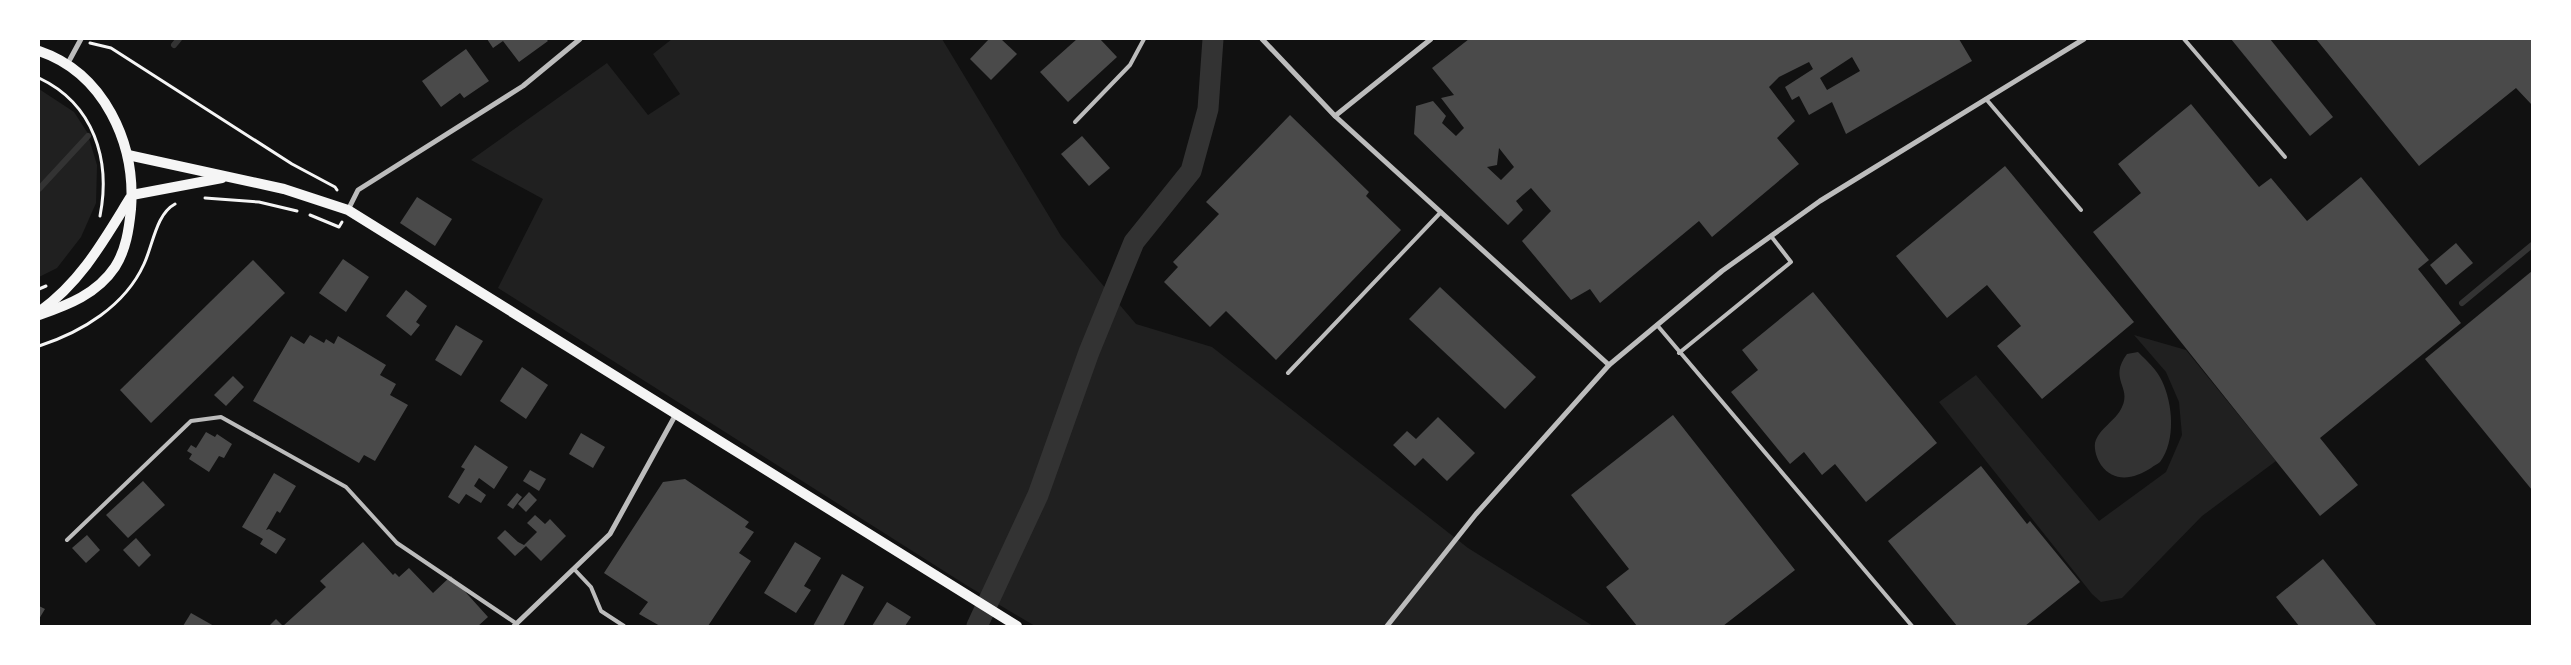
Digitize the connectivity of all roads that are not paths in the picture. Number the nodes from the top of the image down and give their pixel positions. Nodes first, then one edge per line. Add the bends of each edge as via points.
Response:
1 (580, 39) edge
2 (1144, 39) edge
3 (1262, 39) edge
4 (1431, 39) edge
5 (2084, 39) edge
6 (2184, 39) edge
7 (81, 40) edge
8 (39, 51) edge
9 (68, 63) junction
10 (1986, 99) junction
11 (1335, 116) junction
12 (1075, 122) dead end
13 (128, 155) junction
14 (2285, 157) dead end
15 (226, 178) junction
16 (132, 195) junction
17 (348, 210) junction
18 (2081, 210) dead end
19 (1441, 212) junction
20 (1771, 236) junction
21 (39, 313) edge
22 (1657, 326) junction
23 (1679, 353) junction
24 (1609, 365) junction
25 (1288, 373) dead end
26 (676, 414) junction
27 (67, 540) dead end
28 (574, 568) junction
29 (516, 625) edge
30 (624, 626) edge
31 (1017, 626) edge
32 (1386, 626) edge
33 (1912, 626) edge

1 - 17 street via 523,86 358,190
2 - 12 lane via 1130,65
3 - 11 street
4 - 11 street
5 - 10 street
6 - 14 lane
7 - 9 street
8 - 9 main road
9 - 13 main road via 107,104
10 - 18 lane
10 - 20 street via 1820,201
11 - 19 street
13 - 15 main road
13 - 16 main road
15 - 16 main road
15 - 17 main road via 284,189
16 - 21 main road via 97,253 69,287
16 - 21 main road via 129,232 115,267 91,292 76,301
17 - 26 main road
19 - 24 street
19 - 25 lane
20 - 22 street via 1722,271
20 - 23 lane via 1791,262
22 - 23 lane
22 - 24 street
23 - 33 lane
24 - 32 street via 1476,514
26 - 28 street via 610,534
26 - 31 main road
27 - 29 lane via 191,422 221,417 346,487 397,543
28 - 29 street
28 - 30 lane via 590,588 601,611

